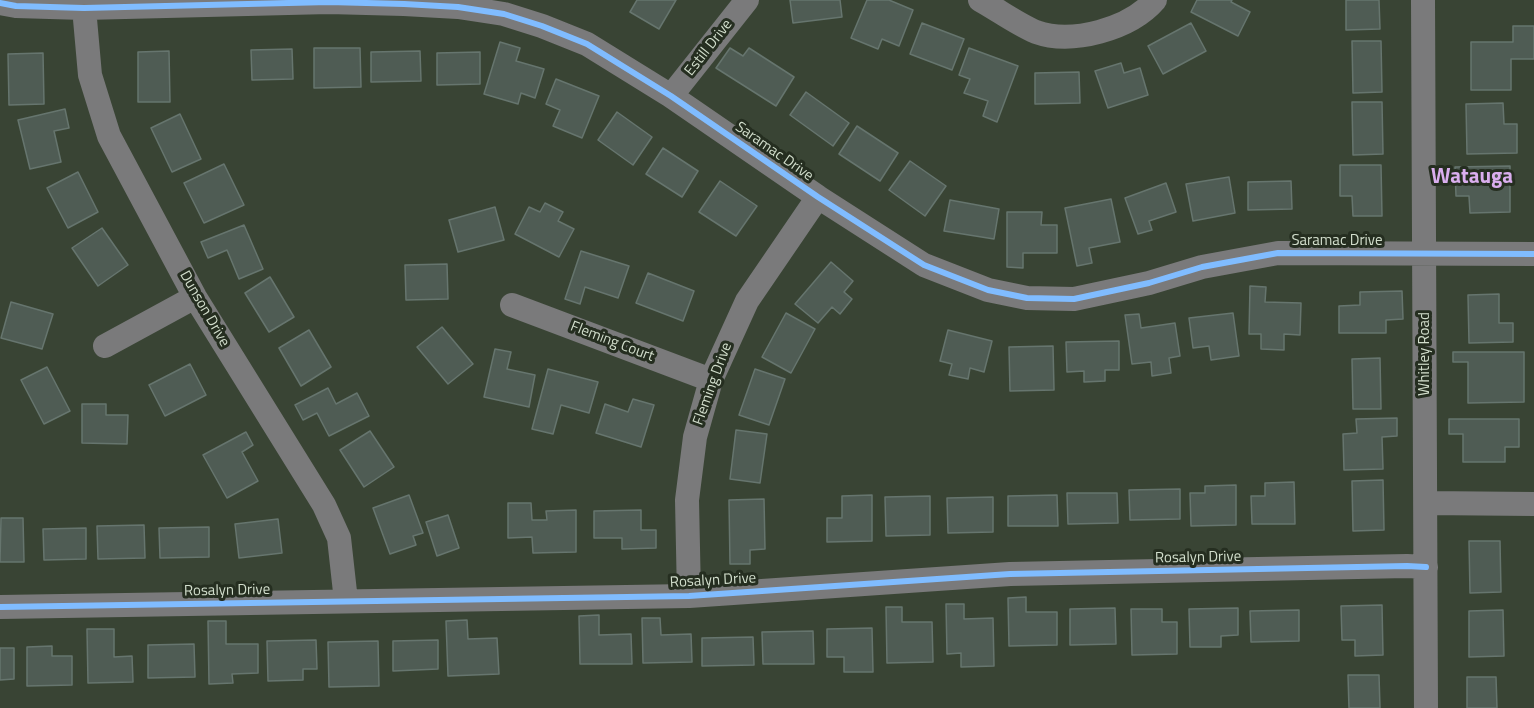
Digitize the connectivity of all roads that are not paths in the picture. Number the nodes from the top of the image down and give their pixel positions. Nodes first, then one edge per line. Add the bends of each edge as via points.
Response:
1 (747, 0) edge
2 (980, 0) edge
3 (1155, 0) edge
4 (1423, 0) edge
5 (0, 3) edge
6 (505, 7) edge
7 (84, 8) junction
8 (671, 96) junction
9 (818, 197) junction
10 (1424, 253) junction
11 (1534, 254) edge
12 (195, 297) junction
13 (512, 305) dead end
14 (105, 346) dead end
15 (711, 380) junction
16 (1426, 503) junction
17 (1534, 504) edge
18 (1426, 567) junction
19 (688, 596) junction
20 (346, 601) junction
21 (0, 608) edge
22 (1426, 708) edge

1 - 8 street, Estill Drive
2 - 3 street via 1036,32 1065,37 1092,34 1122,24
4 - 10 street, Whitley Road
5 - 7 street, Saramac Drive
6 - 7 street, Saramac Drive via 329,2
6 - 8 street, Saramac Drive via 586,44
7 - 12 street, Dunson Drive via 90,75 109,136
8 - 9 street, Saramac Drive
9 - 10 street, Saramac Drive via 924,265 988,290 1027,298 1074,299 1202,267 1278,253
9 - 15 street, Fleming Drive via 747,301
10 - 11 street, Saramac Drive
10 - 16 street, Whitley Road
12 - 14 street
12 - 20 street, Dunson Drive via 324,505 339,538
13 - 15 street, Fleming Court
15 - 19 street, Fleming Drive via 695,437 687,500
16 - 17 street
16 - 18 street, Whitley Road
18 - 19 street, Rosalyn Drive via 1010,574
18 - 22 street, Whitley Road
19 - 20 street, Rosalyn Drive
20 - 21 street, Rosalyn Drive

